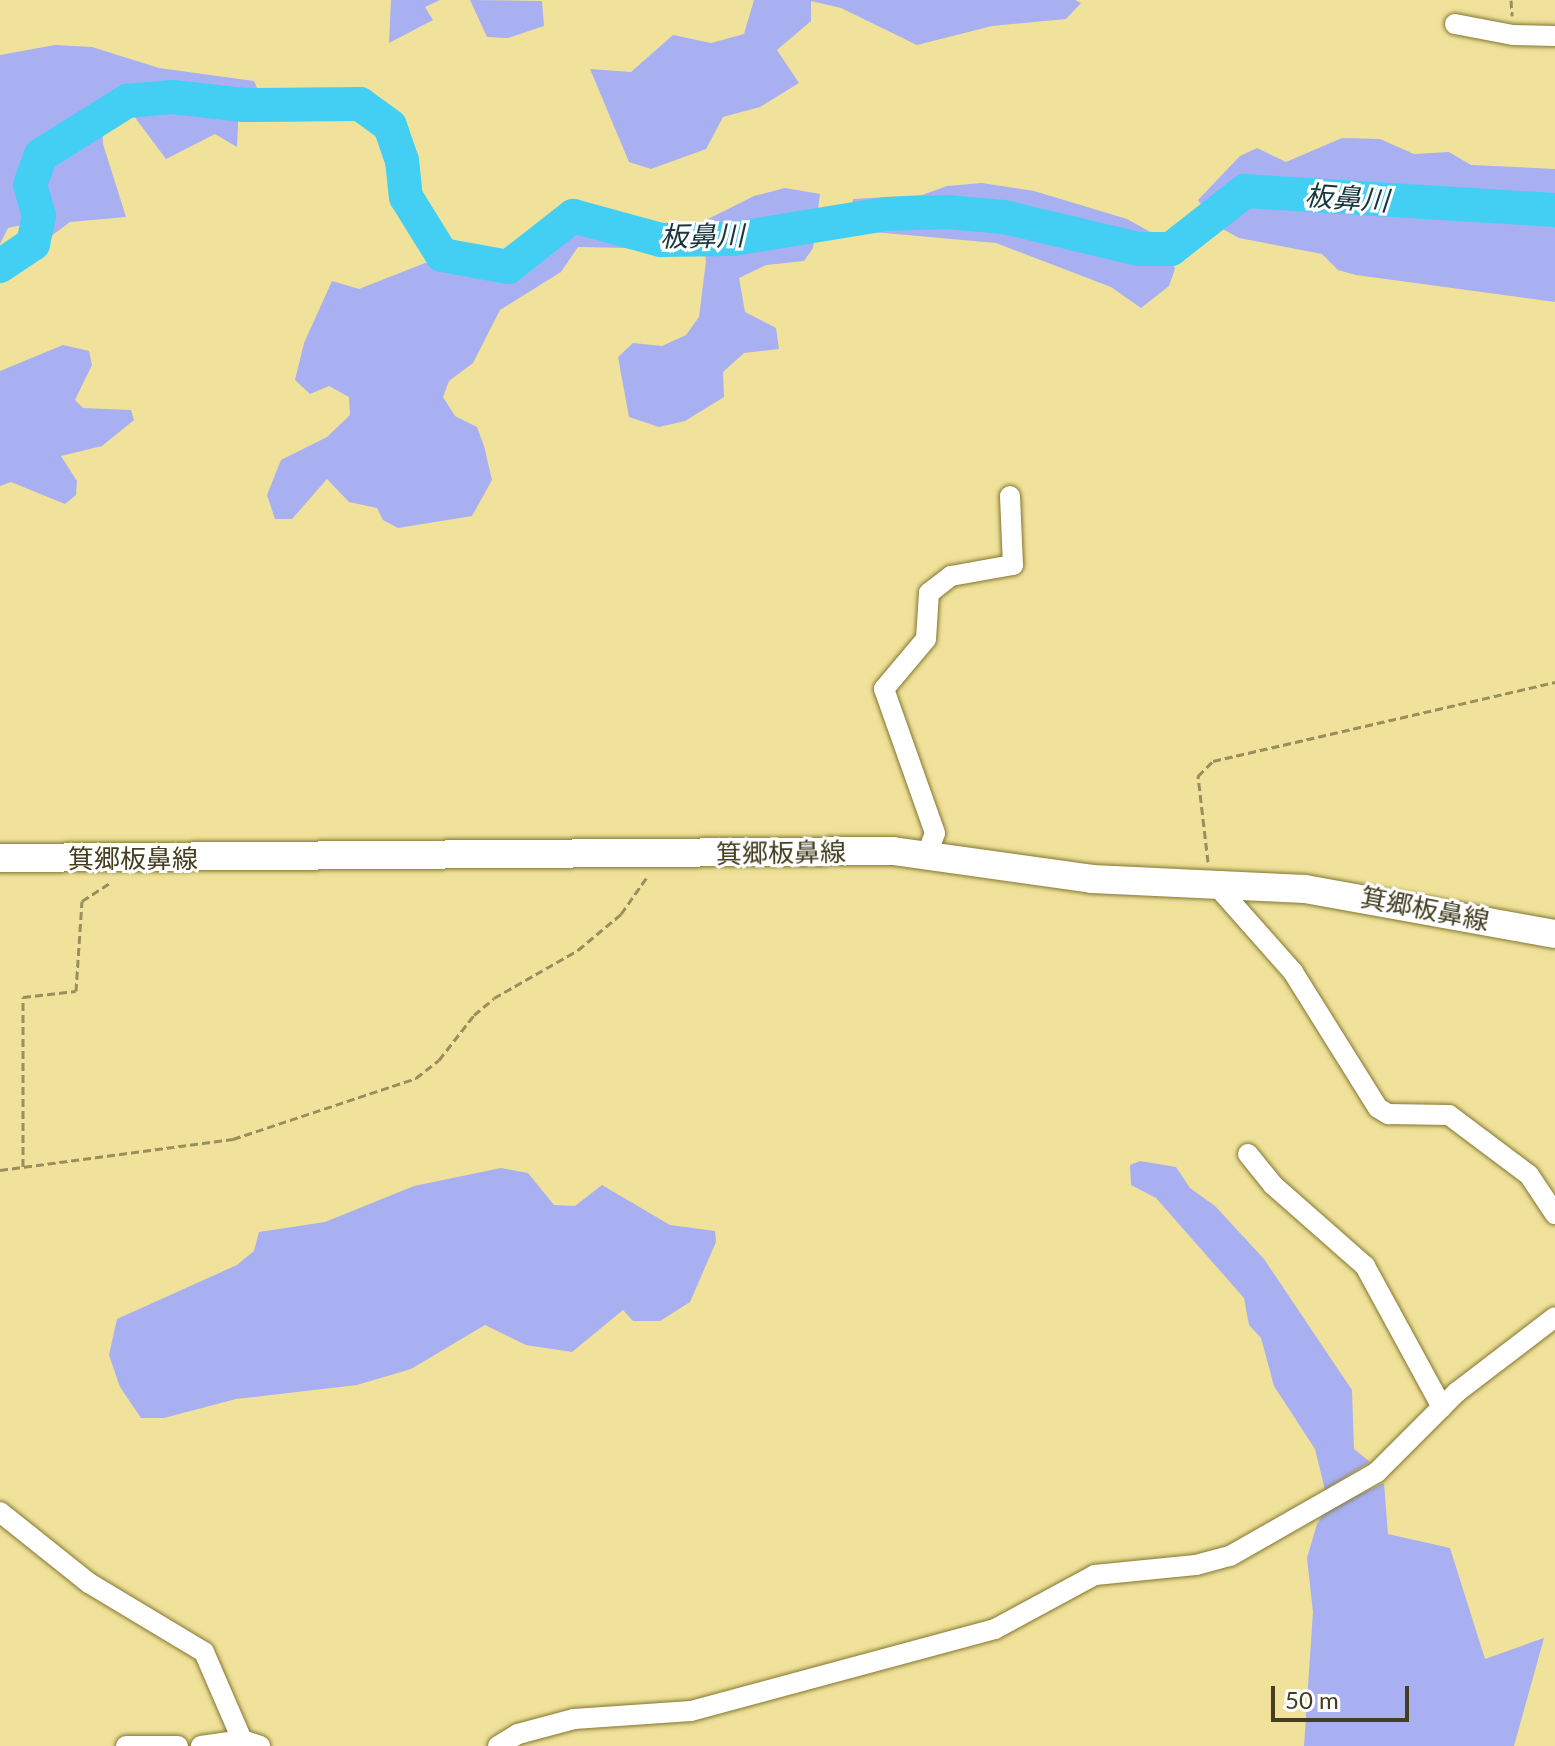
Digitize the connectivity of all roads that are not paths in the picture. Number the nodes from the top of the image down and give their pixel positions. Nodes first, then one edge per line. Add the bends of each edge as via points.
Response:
1 (1455, 24) dead end
2 (1555, 36) edge
3 (1010, 496) dead end
4 (927, 854) junction
5 (0, 858) edge
6 (1214, 886) junction
7 (1555, 934) edge
8 (1248, 1154) dead end
9 (1555, 1214) edge
10 (1555, 1317) edge
11 (1442, 1407) junction
12 (0, 1512) edge
13 (251, 1743) edge
14 (126, 1746) edge
15 (178, 1746) edge
16 (201, 1746) edge
17 (498, 1746) edge

1 - 2 street via 1513,35
3 - 4 street via 1013,565 951,576 929,593 926,639 884,689 935,833
4 - 5 main road, 箕郷板鼻線
4 - 6 main road, 箕郷板鼻線 via 1092,879
6 - 7 main road, 箕郷板鼻線 via 1305,889 1380,899
6 - 9 street via 1293,972 1378,1108 1388,1114 1449,1115 1529,1175
8 - 11 street via 1273,1185 1365,1266
10 - 11 street
11 - 17 street via 1377,1472 1230,1556 1196,1565 1095,1575 995,1629 691,1711 574,1719 518,1734
12 - 13 street via 89,1583 204,1652
13 - 16 street
14 - 15 street

